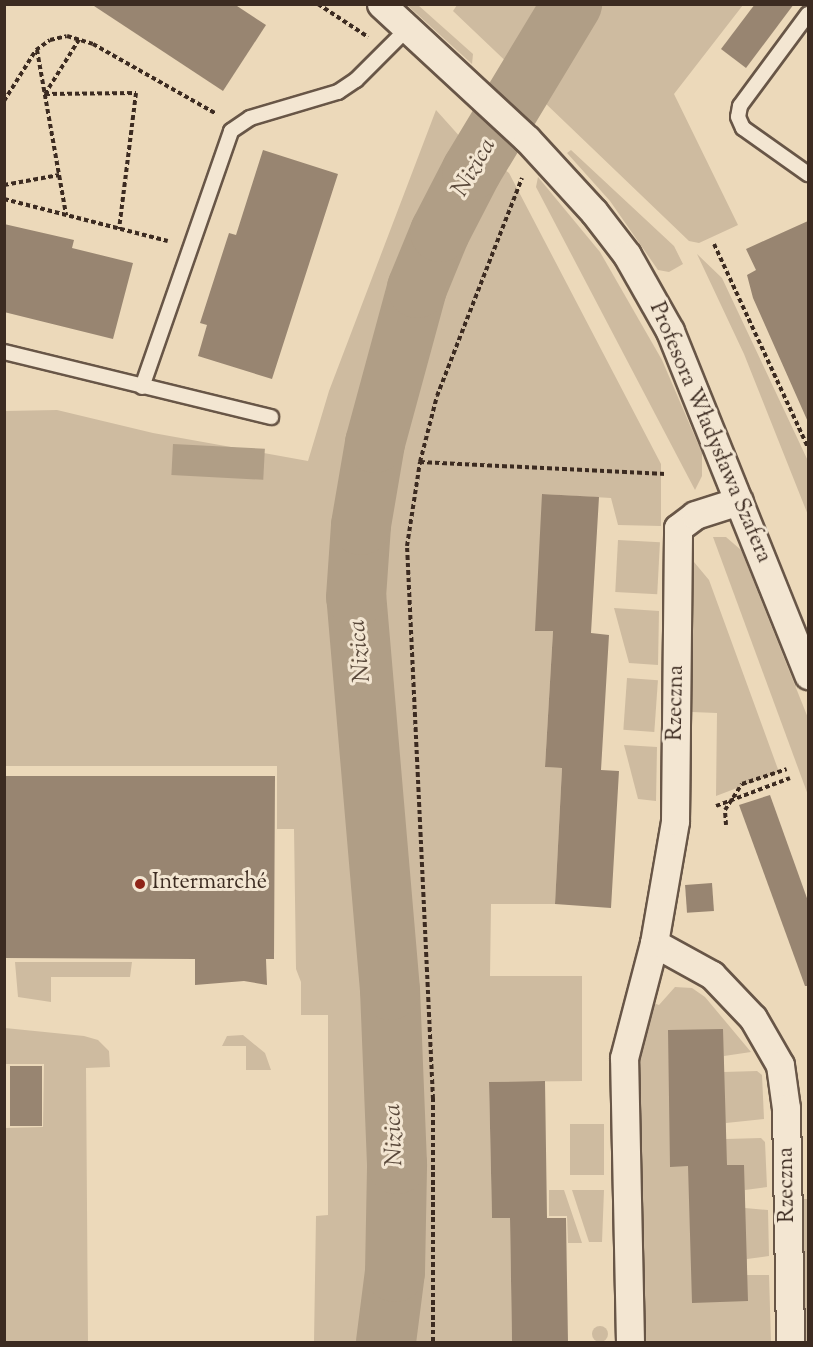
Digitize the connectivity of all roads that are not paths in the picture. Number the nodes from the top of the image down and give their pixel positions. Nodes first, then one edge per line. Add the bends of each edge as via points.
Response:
1 (381, 4) edge
2 (808, 14) edge
3 (407, 28) junction
4 (808, 174) edge
5 (4, 352) edge
6 (142, 387) junction
7 (271, 417) dead end
8 (739, 501) junction
9 (808, 675) edge
10 (654, 943) junction
11 (630, 1342) edge
12 (790, 1342) edge

1 - 3 street, Profesora Władysława Szafera
2 - 4 lane via 740,106 738,117 743,128
3 - 6 lane via 356,80 338,92 237,124 226,139
3 - 8 street, Profesora Władysława Szafera via 527,139 594,212 627,255 654,300
5 - 6 lane
6 - 7 lane
8 - 9 street, Profesora Władysława Szafera
8 - 10 street, Rzeczna via 695,515 678,528 675,821
10 - 11 street, Rzeczna via 624,1058
10 - 12 street, Rzeczna via 712,975 753,1018 780,1065 786,1108

